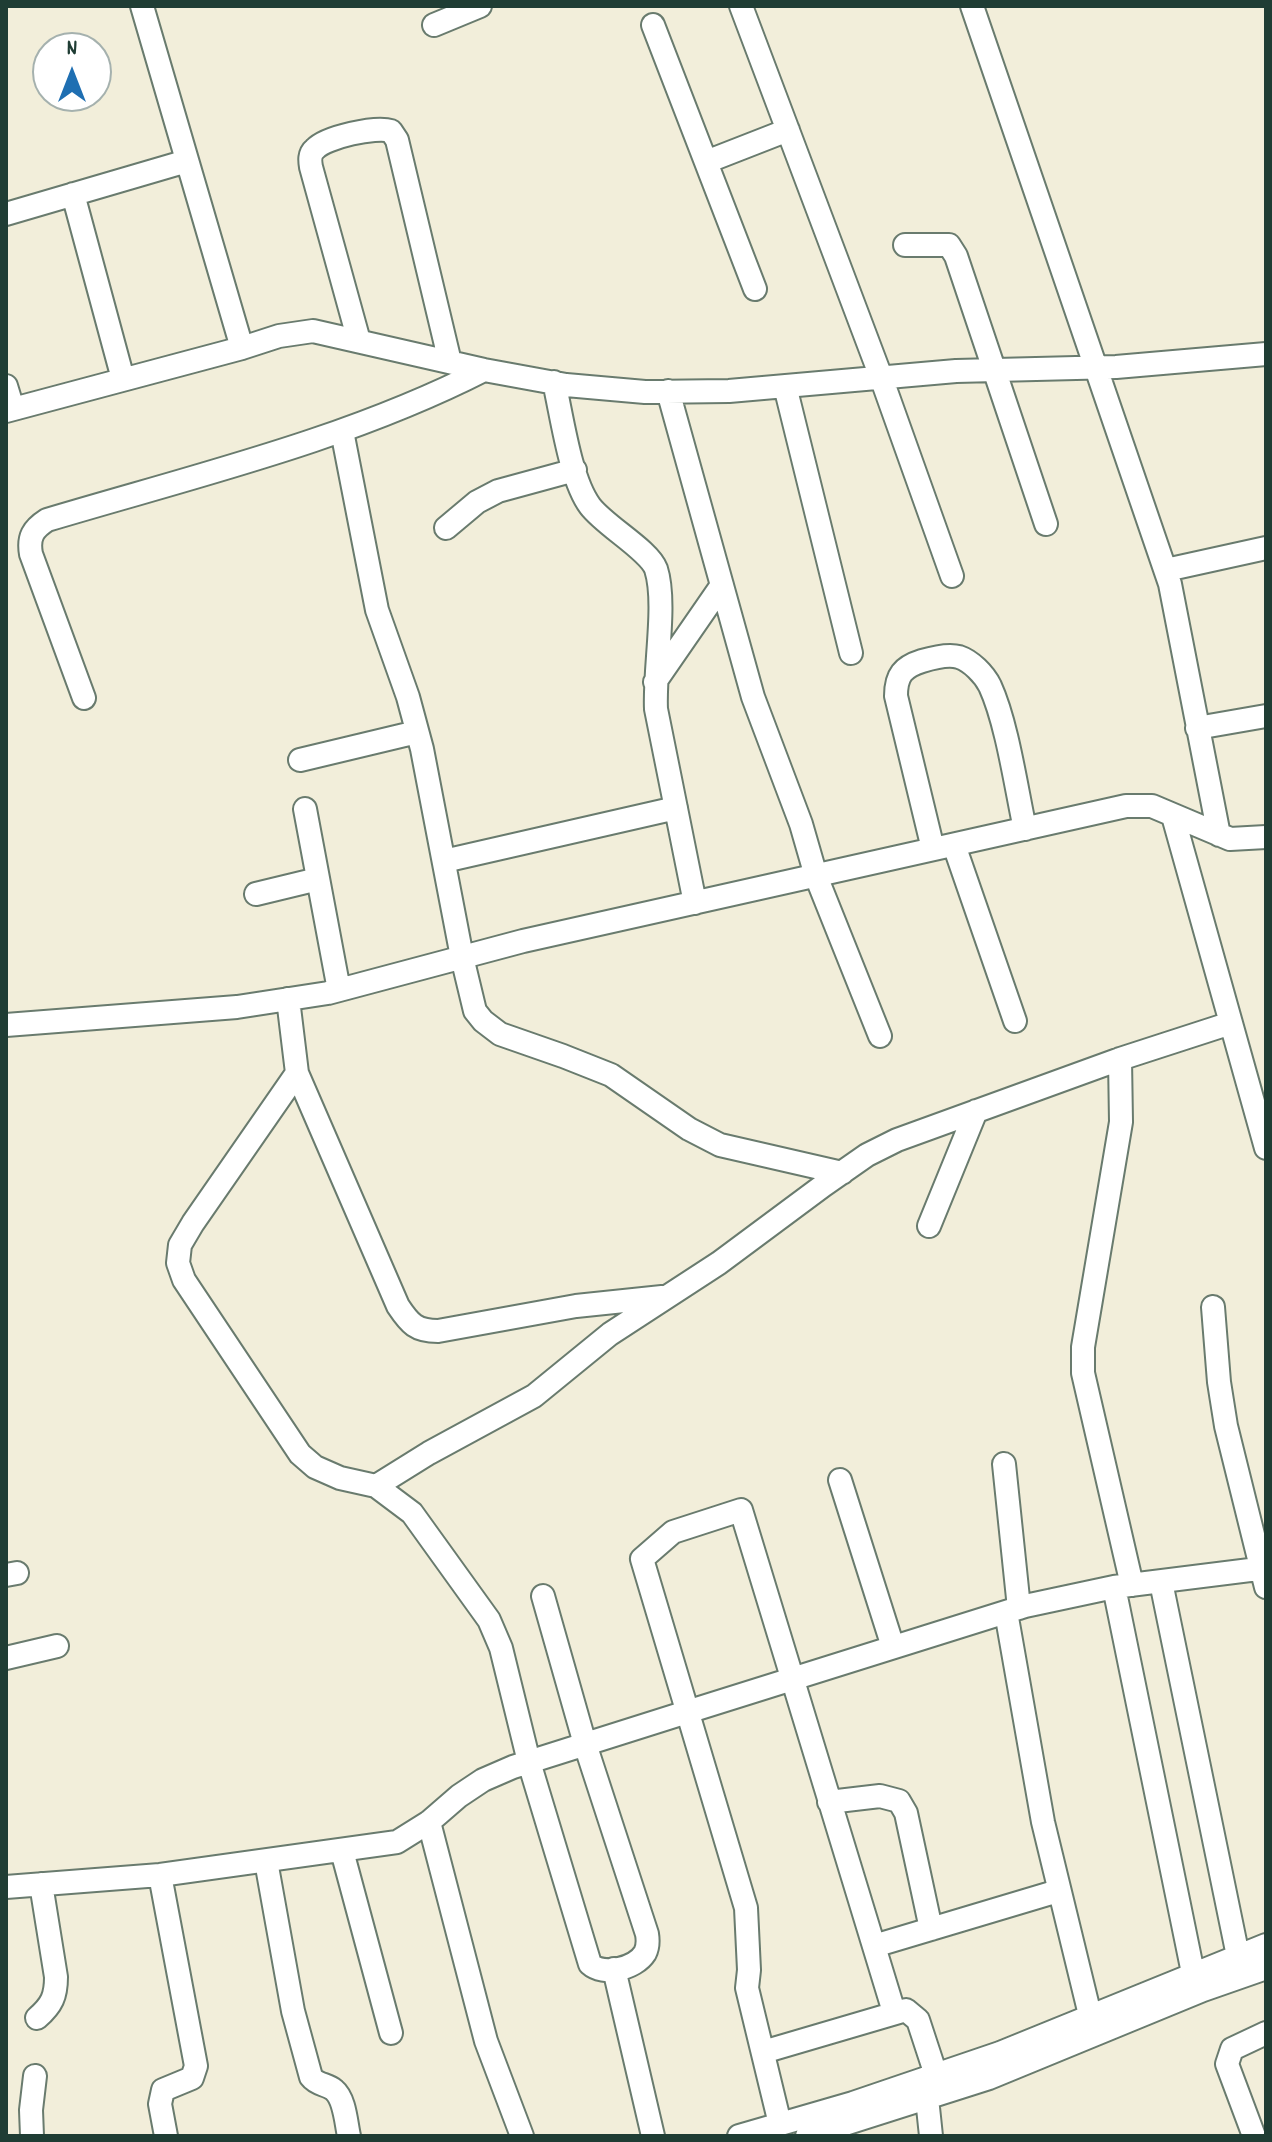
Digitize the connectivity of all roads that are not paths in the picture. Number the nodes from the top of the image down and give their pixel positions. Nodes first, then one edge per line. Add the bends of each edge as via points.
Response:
1 (142, 6) edge
2 (480, 6) edge
3 (741, 6) edge
4 (972, 6) edge
5 (434, 25) dead end
6 (653, 25) dead end
7 (788, 130) junction
8 (187, 161) junction
9 (706, 162) junction
10 (73, 194) junction
11 (6, 214) edge
12 (905, 245) dead end
13 (755, 289) dead end
14 (359, 341) junction
15 (242, 348) junction
16 (1266, 354) edge
17 (450, 362) junction
18 (1098, 368) junction
19 (484, 370) junction
20 (993, 370) junction
21 (881, 377) junction
22 (123, 379) junction
23 (554, 382) junction
24 (6, 386) edge
25 (785, 386) junction
26 (668, 391) junction
27 (9, 410) edge
28 (342, 431) junction
29 (575, 470) junction
30 (1046, 524) dead end
31 (446, 528) dead end
32 (1266, 548) edge
33 (1166, 570) junction
34 (952, 576) dead end
35 (722, 585) junction
36 (851, 653) dead end
37 (655, 683) junction
38 (84, 698) dead end
39 (1266, 716) edge
40 (1197, 728) junction
41 (417, 732) junction
42 (300, 760) dead end
43 (676, 808) junction
44 (305, 809) dead end
45 (1173, 816) junction
46 (1025, 829) junction
47 (1219, 835) junction
48 (1266, 837) edge
49 (943, 847) junction
50 (444, 861) junction
51 (816, 876) junction
52 (318, 879) junction
53 (256, 894) dead end
54 (695, 903) junction
55 (462, 957) junction
56 (339, 990) junction
57 (288, 999) junction
58 (1015, 1021) dead end
59 (1231, 1023) junction
60 (6, 1025) edge
61 (880, 1036) dead end
62 (1120, 1059) junction
63 (297, 1073) junction
64 (1258, 1094) edge
65 (976, 1111) junction
66 (1266, 1148) edge
67 (842, 1173) junction
68 (929, 1226) dead end
69 (664, 1297) junction
70 (1213, 1307) dead end
71 (1004, 1464) dead end
72 (840, 1480) dead end
73 (376, 1486) junction
74 (1265, 1574) edge
75 (1161, 1582) junction
76 (1123, 1586) junction
77 (543, 1596) dead end
78 (1012, 1610) junction
79 (57, 1646) dead end
80 (893, 1647) junction
81 (6, 1658) edge
82 (790, 1679) junction
83 (687, 1712) junction
84 (585, 1744) junction
85 (529, 1762) junction
86 (829, 1802) junction
87 (429, 1822) junction
88 (342, 1851) junction
89 (266, 1861) junction
90 (160, 1875) junction
91 (41, 1884) junction
92 (6, 1887) edge
93 (1058, 1891) junction
94 (931, 1929) junction
95 (1266, 1945) edge
96 (874, 1946) junction
97 (1238, 1956) junction
98 (1266, 1968) edge
99 (614, 1969) junction
100 (1193, 1973) junction
101 (894, 2012) junction
102 (1090, 2015) junction
103 (37, 2018) dead end
104 (391, 2033) dead end
105 (1266, 2033) edge
106 (763, 2052) junction
107 (936, 2075) junction
108 (35, 2076) dead end
109 (927, 2098) junction
110 (780, 2124) junction
111 (32, 2136) edge
112 (166, 2136) edge
113 (349, 2136) edge
114 (522, 2136) edge
115 (653, 2136) edge
116 (739, 2136) edge
117 (807, 2136) edge
118 (931, 2136) edge
119 (1254, 2136) edge

1 - 8 street
2 - 5 street
3 - 7 street
4 - 18 street
6 - 9 street
7 - 9 street
7 - 21 street
8 - 10 street
8 - 15 street
9 - 13 street
10 - 11 street
10 - 22 street
12 - 20 street via 949,245
14 - 15 street via 300,331
14 - 17 street
14 - 17 street via 310,156 327,141 384,128 397,140
15 - 22 street
16 - 18 street
17 - 19 street
18 - 20 street
18 - 33 street
19 - 23 street
19 - 28 street
20 - 21 street
20 - 30 street
21 - 25 street
21 - 34 street
22 - 27 street
23 - 26 street
23 - 29 street
24 - 27 street
25 - 26 street
25 - 36 street
26 - 35 street
28 - 38 street via 47,520 35,528 28,541 31,554
28 - 41 street via 377,610
29 - 31 street via 498,491
29 - 37 street via 589,505 654,564 660,584
32 - 33 street
33 - 40 street
35 - 37 street
35 - 51 street via 753,697
37 - 43 street
39 - 40 street
40 - 47 street
41 - 42 street
41 - 50 street
43 - 50 street
43 - 54 street
44 - 52 street
45 - 46 street via 1152,806 1126,806
45 - 47 street
45 - 59 street
46 - 49 street
46 - 49 street via 989,683 958,657 925,660 904,668 896,681 896,696
47 - 48 street
49 - 51 street
49 - 58 street
50 - 55 street
51 - 54 street
51 - 61 street
52 - 53 street
52 - 56 street
54 - 55 street
55 - 56 street
55 - 67 street via 475,1011 500,1034 611,1075 720,1145
56 - 57 street
57 - 60 street
57 - 63 street
59 - 62 street
59 - 64 street
62 - 65 street
62 - 76 street via 1121,1122 1083,1373
63 - 69 street via 398,1306 411,1325 438,1331 576,1306
63 - 73 street via 193,1223 180,1245 178,1263 300,1454 340,1478
64 - 66 street
65 - 67 street via 897,1140
65 - 68 street
67 - 69 street
69 - 73 street via 534,1396
70 - 74 street via 1226,1426
71 - 78 street
72 - 80 street
73 - 85 street via 412,1513 489,1620
74 - 75 street
75 - 76 street
75 - 97 street
76 - 78 street
76 - 100 street
77 - 84 street
78 - 80 street
78 - 93 street
79 - 81 street
80 - 82 street
82 - 83 street
82 - 83 street via 741,1510 673,1532 642,1559
82 - 86 street
83 - 84 street
83 - 106 street via 746,1908 747,1988
84 - 85 street
84 - 99 street via 647,1934 645,1953 637,1962
85 - 87 street via 483,1780
85 - 99 street via 590,1964 601,1971
86 - 94 street via 880,1796 899,1801
86 - 96 street
87 - 88 street via 397,1842
87 - 114 street via 486,2041
88 - 89 street
88 - 104 street
89 - 90 street
89 - 113 street via 293,2011 311,2077 339,2095
90 - 91 street
90 - 112 street via 196,2066 192,2078 163,2090
91 - 92 street
91 - 103 street via 56,1992 50,2007
93 - 94 street
93 - 102 street
94 - 96 street
95 - 97 street
96 - 101 street
97 - 100 street
98 - 109 street
99 - 115 street
100 - 102 street
101 - 106 street
101 - 107 street via 906,2010 918,2020
102 - 107 street
105 - 119 street via 1232,2049 1227,2064
106 - 110 street
107 - 110 street
108 - 111 street
109 - 117 street
109 - 118 street
110 - 116 street

